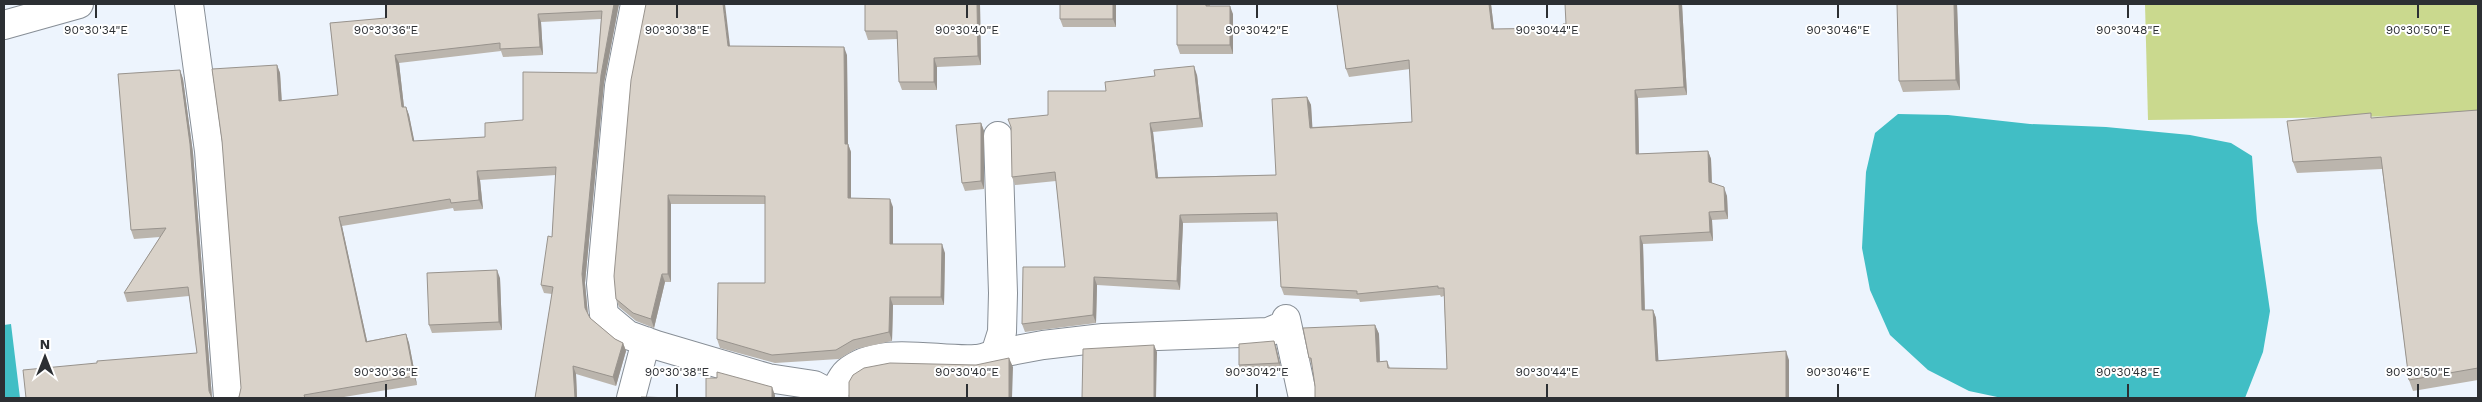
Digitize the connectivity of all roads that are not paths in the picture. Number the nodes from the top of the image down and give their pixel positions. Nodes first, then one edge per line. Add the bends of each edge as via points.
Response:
1 (79, 4) edge
2 (189, 4) edge
3 (635, 4) edge
4 (4, 25) edge
5 (998, 136) dead end
6 (646, 341) junction
7 (995, 354) junction
8 (834, 397) edge
9 (228, 398) edge
10 (631, 398) edge
11 (1303, 398) edge

1 - 4 street
2 - 9 street via 209,151
3 - 6 street via 619,86 601,284 604,315 628,335
5 - 7 street via 1003,293 1002,332
6 - 8 street via 768,378 814,385
6 - 10 street
7 - 8 street via 977,360 933,356 863,362 846,373
7 - 11 street via 1103,338 1268,332 1286,322

